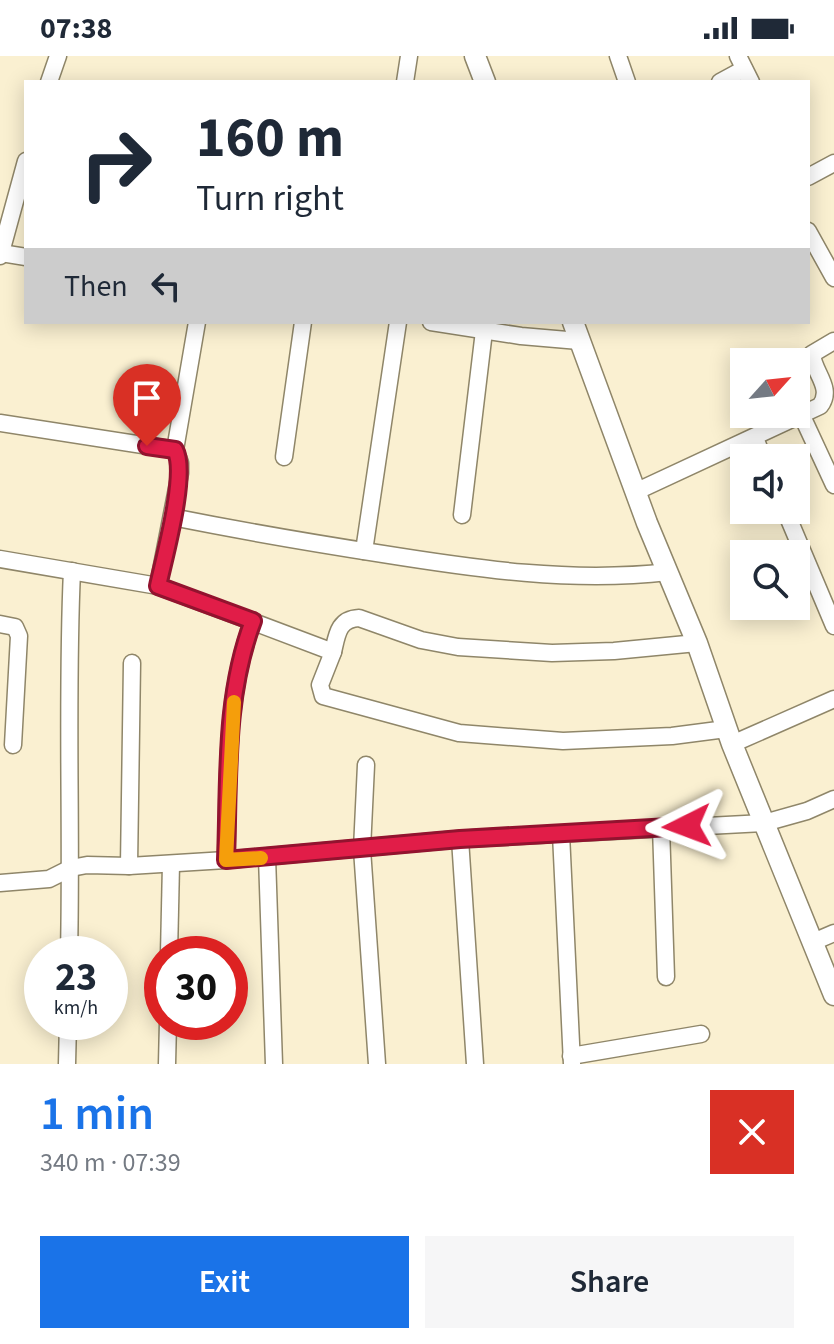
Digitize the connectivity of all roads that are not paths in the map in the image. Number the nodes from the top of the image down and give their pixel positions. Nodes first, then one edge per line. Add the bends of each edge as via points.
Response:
1 (58, 56) edge
2 (409, 56) edge
3 (475, 56) edge
4 (618, 56) edge
5 (744, 69) edge
6 (50, 80) edge
7 (405, 80) edge
8 (484, 80) edge
9 (626, 80) edge
10 (724, 80) edge
11 (834, 163) edge
12 (24, 168) edge
13 (810, 176) edge
14 (810, 235) edge
15 (0, 255) edge
16 (24, 257) edge
17 (834, 278) edge
18 (197, 324) edge
19 (303, 324) edge
20 (398, 324) edge
21 (443, 324) edge
22 (484, 331) junction
23 (576, 332) edge
24 (834, 341) edge
25 (810, 411) edge
26 (0, 423) edge
27 (776, 428) edge
28 (808, 428) edge
29 (755, 438) junction
30 (757, 444) edge
31 (175, 450) junction
32 (284, 457) dead end
33 (834, 485) edge
34 (635, 492) junction
35 (462, 515) dead end
36 (172, 517) junction
37 (791, 524) edge
38 (364, 551) junction
39 (0, 559) edge
40 (72, 571) junction
41 (668, 572) junction
42 (158, 586) junction
43 (253, 621) junction
44 (0, 624) edge
45 (834, 626) edge
46 (697, 643) junction
47 (333, 652) junction
48 (132, 663) dead end
49 (834, 699) edge
50 (729, 736) junction
51 (13, 745) dead end
52 (366, 765) dead end
53 (834, 799) edge
54 (764, 823) junction
55 (661, 827) junction
56 (561, 834) junction
57 (460, 839) junction
58 (362, 849) junction
59 (267, 857) junction
60 (226, 860) junction
61 (171, 864) junction
62 (129, 866) junction
63 (71, 868) junction
64 (0, 883) edge
65 (834, 933) edge
66 (69, 936) edge
67 (169, 936) edge
68 (813, 942) junction
69 (666, 977) dead end
70 (834, 995) edge
71 (701, 1034) dead end
72 (68, 1040) edge
73 (168, 1040) edge
74 (572, 1060) edge
75 (67, 1064) edge
76 (167, 1064) edge
77 (274, 1064) edge
78 (377, 1064) edge
79 (475, 1064) edge

1 - 6 street
2 - 7 street
3 - 8 street
4 - 9 street
5 - 10 street
11 - 13 street
12 - 15 street
14 - 17 street
15 - 16 street
18 - 31 street
19 - 32 street
20 - 38 street
21 - 22 street
22 - 23 street
22 - 35 street
23 - 34 street
24 - 25 street via 811,358 825,386 824,402
26 - 31 street
27 - 29 street
28 - 33 street
29 - 30 street
29 - 34 street
31 - 36 street via 180,473
34 - 41 street
36 - 38 street
36 - 42 street
37 - 45 street
38 - 41 street via 506,572 606,577
39 - 40 street
40 - 42 street
40 - 63 street
41 - 46 street
42 - 43 street
43 - 47 street
43 - 60 street via 237,672
44 - 51 street via 15,627 19,636
46 - 47 street via 552,653 458,647 350,618 338,629
46 - 50 street
47 - 50 street via 320,685 323,696 459,733 563,741
48 - 62 street
49 - 50 street
50 - 54 street
52 - 58 street
53 - 54 street
54 - 55 street
54 - 68 street
55 - 56 street
55 - 69 street
56 - 57 street
56 - 74 street
57 - 58 street
57 - 79 street
58 - 59 street
58 - 78 street
59 - 60 street
59 - 77 street
60 - 61 street
61 - 62 street
61 - 67 street
62 - 63 street
63 - 64 street via 49,879
63 - 66 street
65 - 68 street
68 - 70 street
71 - 74 street
72 - 75 street
73 - 76 street

